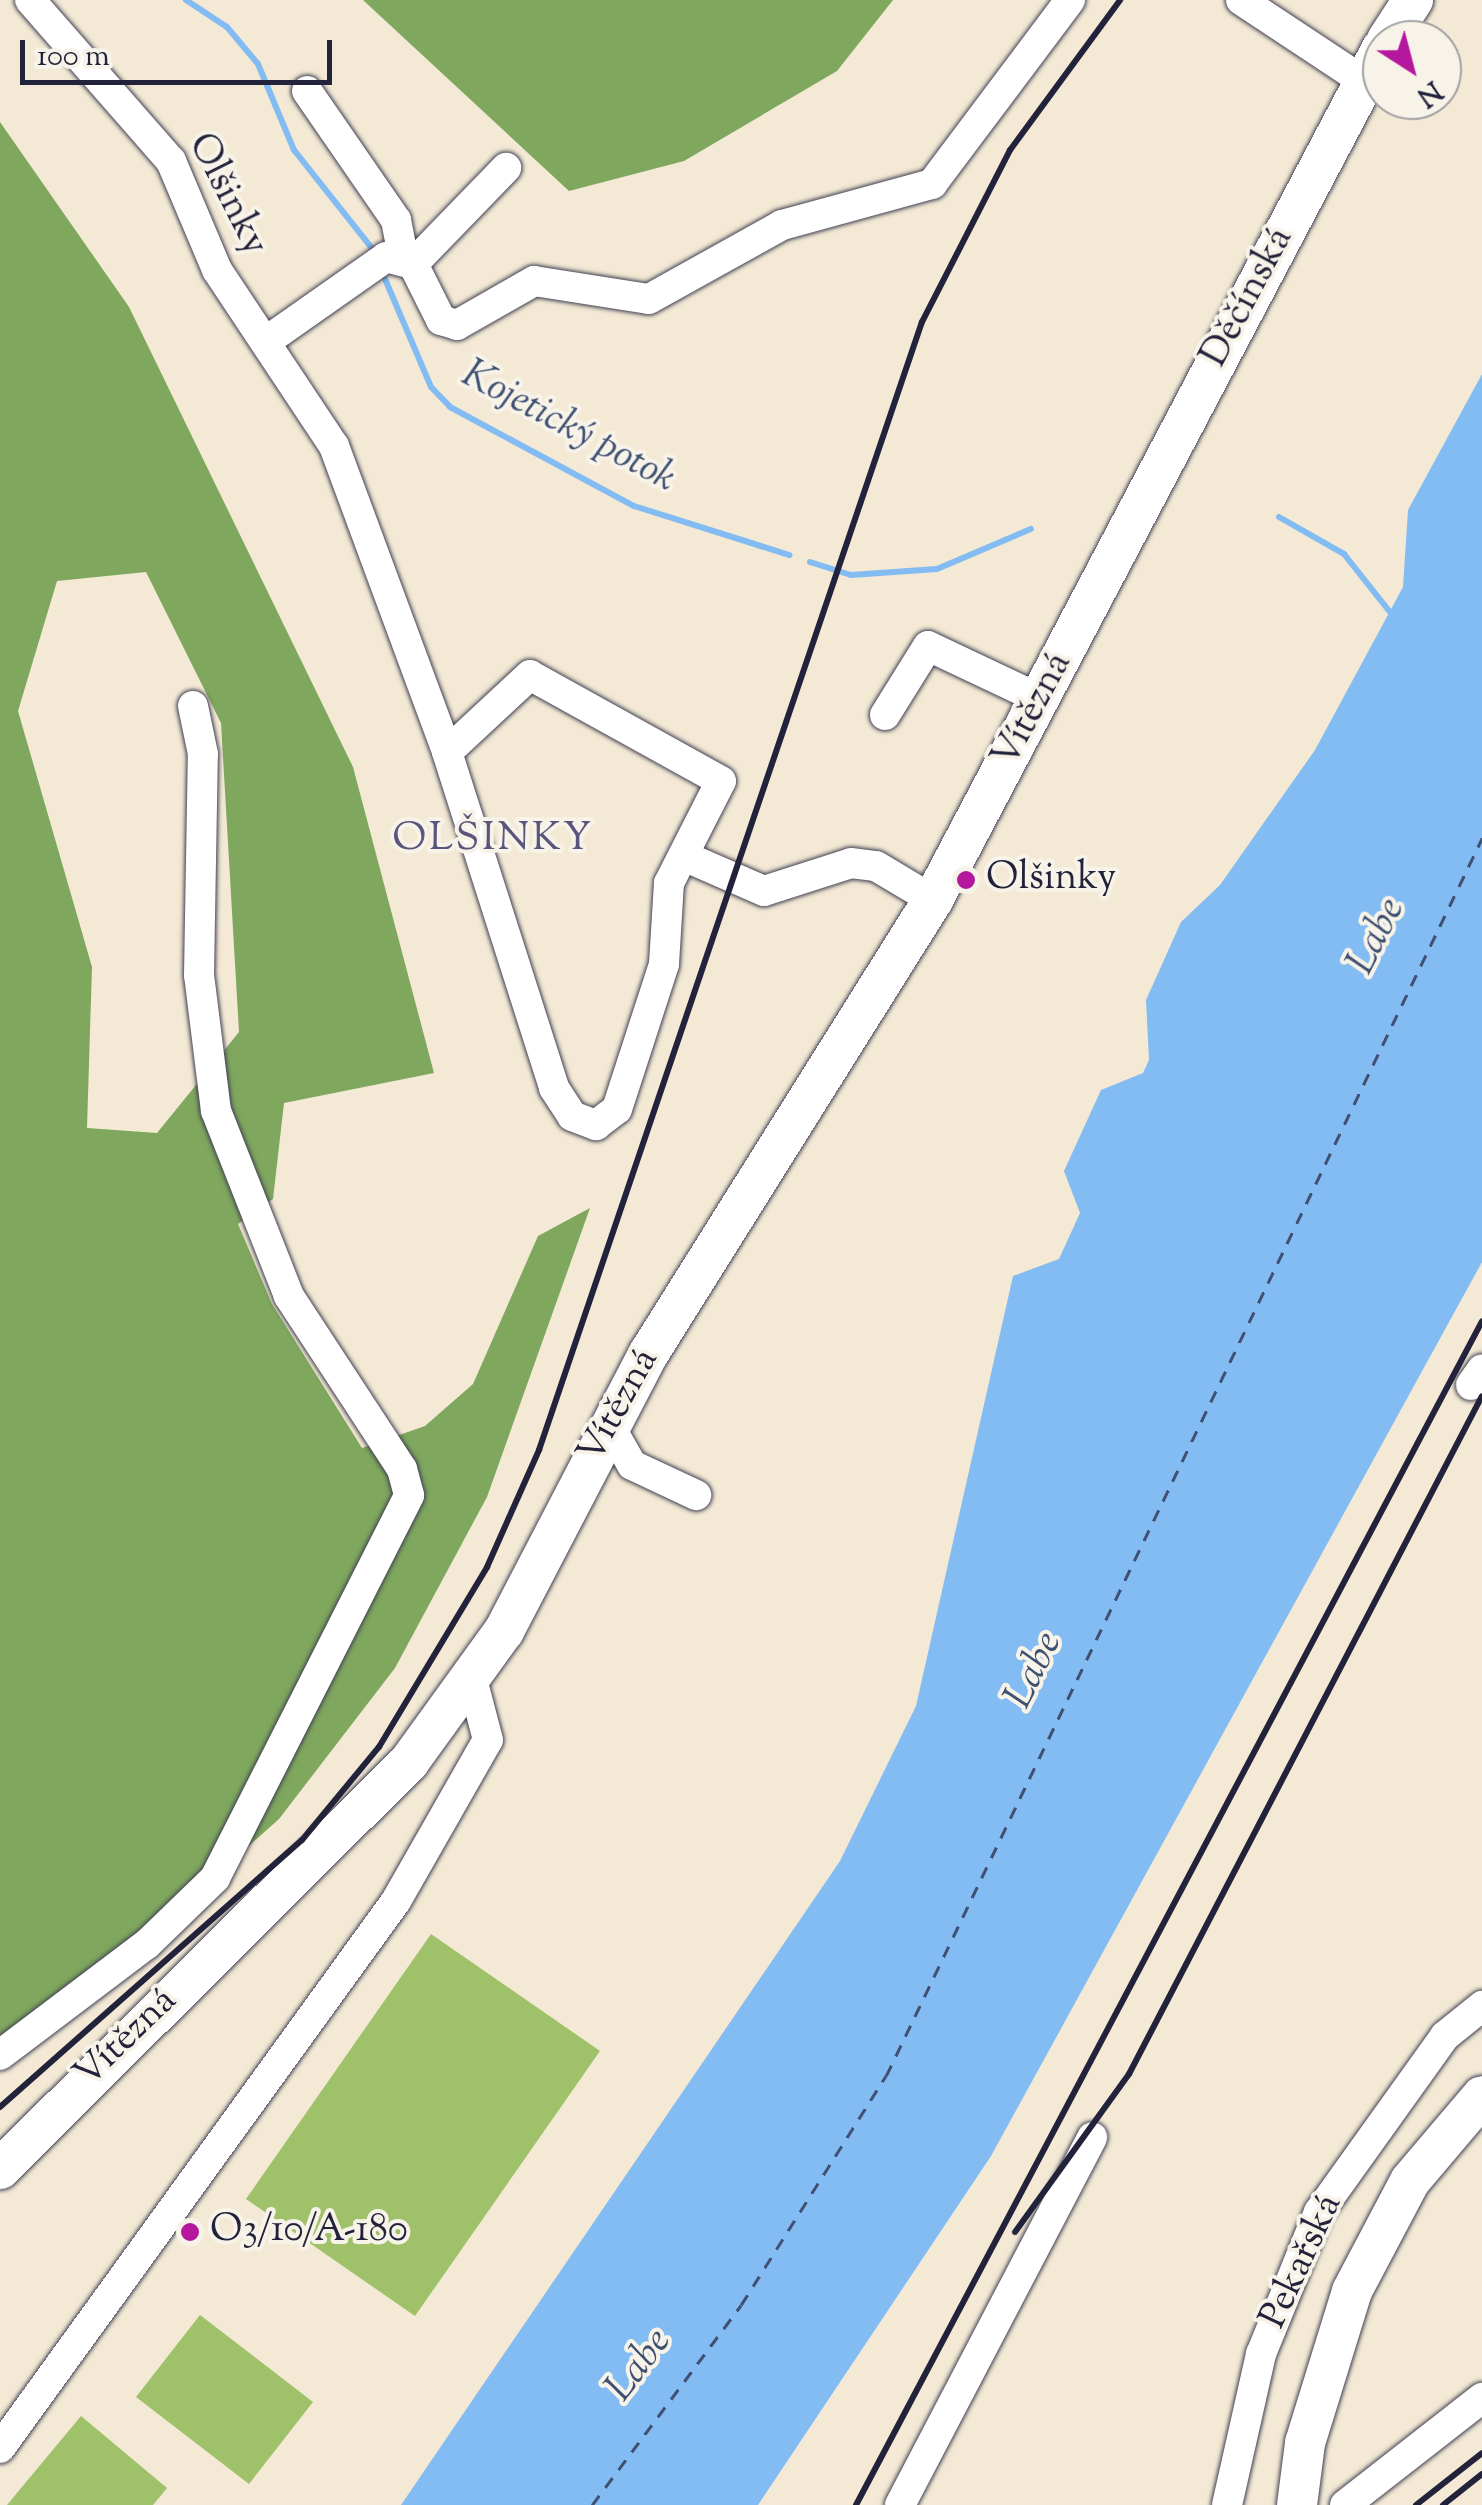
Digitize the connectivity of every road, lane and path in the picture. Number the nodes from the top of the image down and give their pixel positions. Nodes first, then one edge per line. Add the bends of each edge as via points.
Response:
1 (30, 0) edge
2 (1070, 0) edge
3 (1240, 0) edge
4 (1362, 59) edge
5 (1362, 83) edge
6 (307, 91) dead end
7 (506, 168) dead end
8 (408, 260) junction
9 (268, 340) junction
10 (1119, 550) joint
11 (1040, 699) junction
12 (193, 706) dead end
13 (885, 715) dead end
14 (447, 752) junction
15 (686, 857) junction
16 (933, 900) junction
17 (609, 1424) junction
18 (696, 1496) dead end
19 (472, 1679) junction
20 (1482, 2006) edge
21 (0, 2055) edge
22 (1482, 2096) edge
23 (1092, 2137) dead end
24 (0, 2170) edge
25 (1482, 2398) edge
26 (0, 2448) edge
27 (1298, 2491) edge
28 (900, 2505) edge
29 (1227, 2505) edge
30 (1345, 2505) edge

1 - 9 street, Olšinky via 171,161 217,270
2 - 8 street via 944,178 782,225 668,294 649,299 534,282 447,324
3 - 4 street
5 - 10 main road, Děčínská
6 - 8 street via 396,220
7 - 8 street
8 - 9 street via 386,258
9 - 14 street, Olšinky via 340,461
10 - 11 main road, Vítězná
11 - 13 street via 928,646
11 - 16 main road, Vítězná
12 - 21 street via 202,754 199,975 216,1111 289,1296 402,1469 409,1496 215,1878 147,1944
14 - 15 street, Olšinky via 530,674 721,782
14 - 15 street, Olšinky via 512,973 572,1116 596,1124 617,1109 664,964 669,883
15 - 16 street via 764,891 851,863 876,866
16 - 17 main road, Vítězná
17 - 18 street via 632,1465
17 - 19 main road, Vítězná
19 - 24 main road, Vítězná via 295,1883 118,2042
19 - 26 street via 488,1740 396,1901
20 - 29 street, Pekařská via 1445,2036 1319,2212 1261,2354
22 - 27 main road, Pekařská via 1410,2181 1377,2237 1319,2389
23 - 28 street
25 - 30 street

